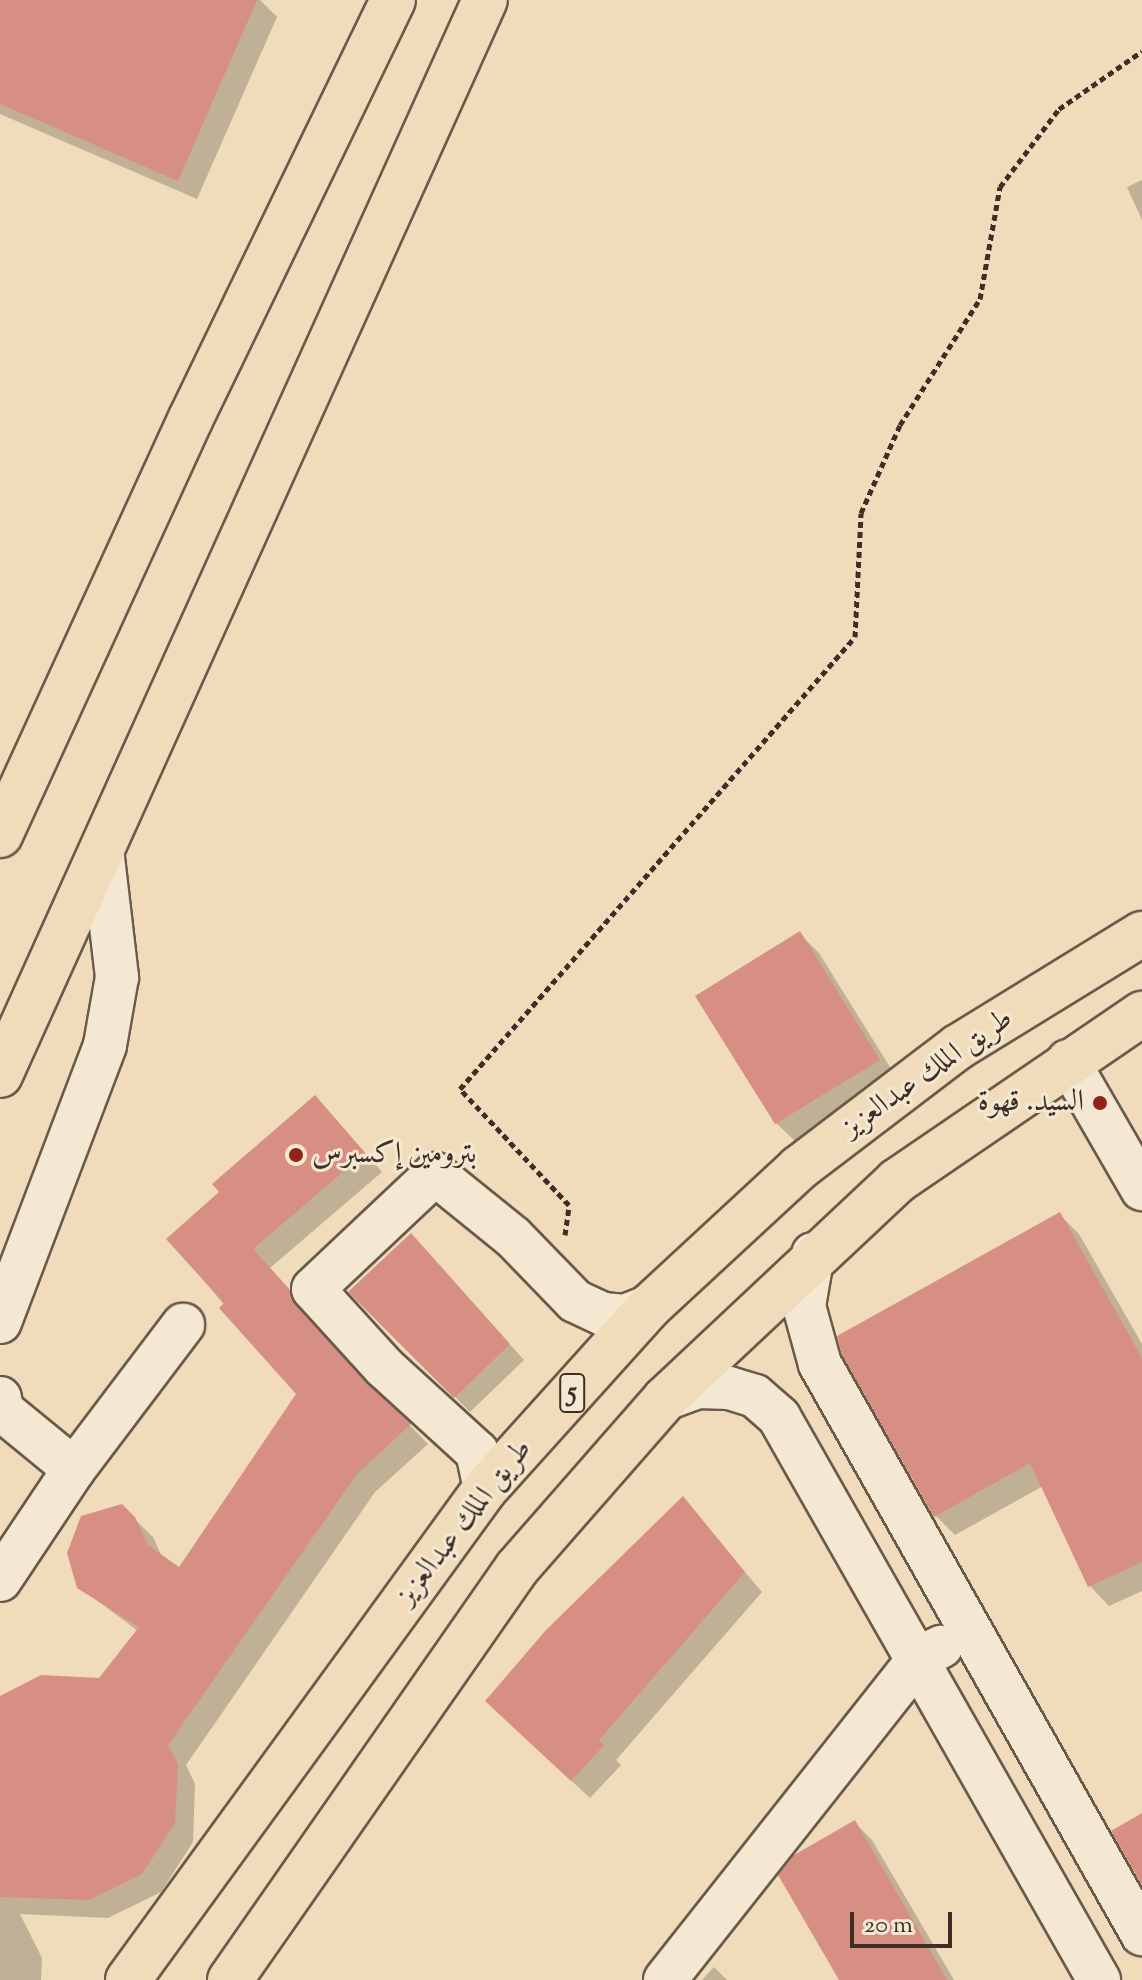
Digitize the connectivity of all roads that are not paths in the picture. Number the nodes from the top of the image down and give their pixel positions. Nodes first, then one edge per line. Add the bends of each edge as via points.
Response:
1 (393, 0) edge
2 (485, 0) edge
3 (0, 835) edge
4 (102, 849) junction
5 (1142, 934) edge
6 (1142, 1014) edge
7 (1068, 1061) junction
8 (0, 1075) edge
9 (1142, 1189) edge
10 (813, 1254) junction
11 (650, 1306) junction
12 (0, 1322) edge
13 (183, 1325) dead end
14 (0, 1398) edge
15 (665, 1399) junction
16 (850, 1418) junction
17 (801, 1451) junction
18 (74, 1469) junction
19 (485, 1489) junction
20 (0, 1580) edge
21 (972, 1630) junction
22 (919, 1658) junction
23 (1142, 1934) edge
24 (128, 1980) edge
25 (230, 1980) edge
26 (665, 1980) edge
27 (1099, 1980) edge

1 - 3 main road via 190,420
2 - 4 main road
4 - 8 main road
4 - 12 street via 117,977 105,1045
5 - 11 main road, طريق الملك عبدالعزيز / 5 via 958,1047 799,1168
6 - 7 main road
7 - 9 street
7 - 10 main road via 897,1181
10 - 15 main road
10 - 16 street via 805,1281 808,1329
11 - 19 main road, طريق الملك عبدالعزيز / 5
11 - 19 street via 625,1316 603,1314 557,1287 513,1237 435,1174 313,1289 384,1367 477,1452
13 - 18 street
14 - 18 street via 2,1410
15 - 17 street via 698,1387 755,1396 779,1417
15 - 25 main road via 517,1568
16 - 17 street
16 - 21 street
17 - 22 street
18 - 20 street
19 - 24 main road, طريق الملك عبدالعزيز / 5
21 - 22 street
21 - 23 street
22 - 26 street
22 - 27 street

